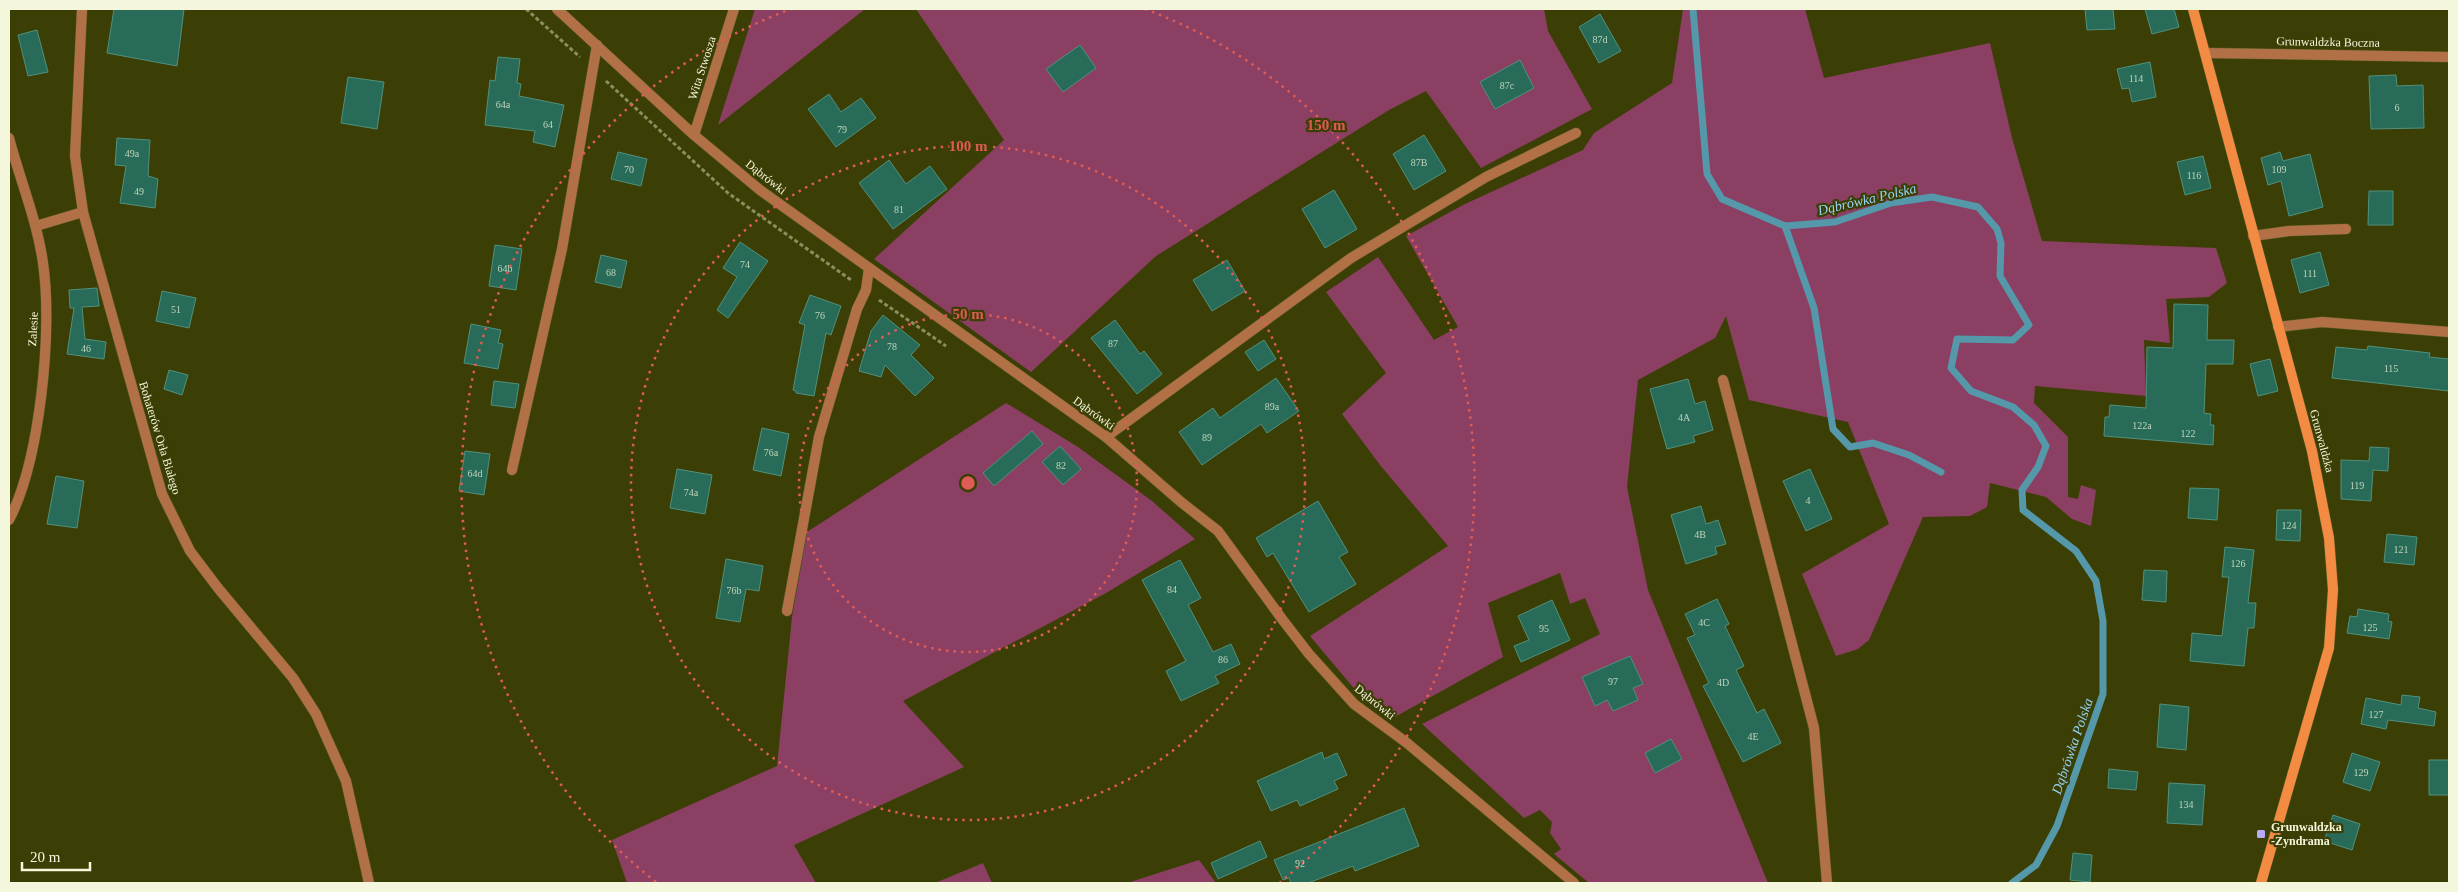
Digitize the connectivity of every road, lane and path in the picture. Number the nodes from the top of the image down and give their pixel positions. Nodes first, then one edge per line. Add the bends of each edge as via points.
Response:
1 (82, 9) edge
2 (526, 9) edge
3 (557, 9) edge
4 (734, 9) edge
5 (2193, 9) edge
6 (597, 45) junction
7 (2206, 53) junction
8 (2449, 56) edge
9 (592, 68) junction
10 (1576, 133) dead end
11 (694, 135) junction
12 (9, 138) edge
13 (83, 212) junction
14 (36, 226) junction
15 (2346, 229) dead end
16 (2253, 236) junction
17 (869, 268) junction
18 (866, 290) junction
19 (2278, 327) junction
20 (2449, 332) edge
21 (953, 350) dead end
22 (1723, 380) dead end
23 (1106, 437) junction
24 (512, 470) dead end
25 (9, 520) edge
26 (787, 610) dead end
27 (369, 883) edge
28 (1574, 883) edge
29 (1827, 883) edge
30 (2261, 883) edge

1 - 13 street, Bohaterów Orła Białego via 76,156
2 - 9 path
3 - 6 street, Dąbrówki
4 - 11 street, Wita Stwosza
5 - 7 street, Grunwaldzka
6 - 9 street
6 - 11 street, Dąbrówki
7 - 8 street, Grunwaldzka Boczna
7 - 16 street, Grunwaldzka
9 - 18 path via 728,192
9 - 24 street via 562,249
10 - 23 street via 1486,177 1351,258
11 - 17 street, Dąbrówki via 760,190
12 - 14 street, Zalesie
13 - 14 street
13 - 27 street, Bohaterów Orła Białego via 162,494 190,551 294,678 316,714 346,781
14 - 25 street, Zalesie via 44,263 46,302 43,383 26,476
15 - 16 street
16 - 19 street, Grunwaldzka
17 - 18 street
17 - 23 street, Dąbrówki
18 - 21 path
18 - 26 street via 857,309 820,437
19 - 20 street via 2322,322
19 - 30 street, Grunwaldzka via 2323,499 2333,590 2329,648
22 - 29 street via 1814,728
23 - 28 street, Dąbrówki via 1218,532 1293,633 1354,704 1408,743

